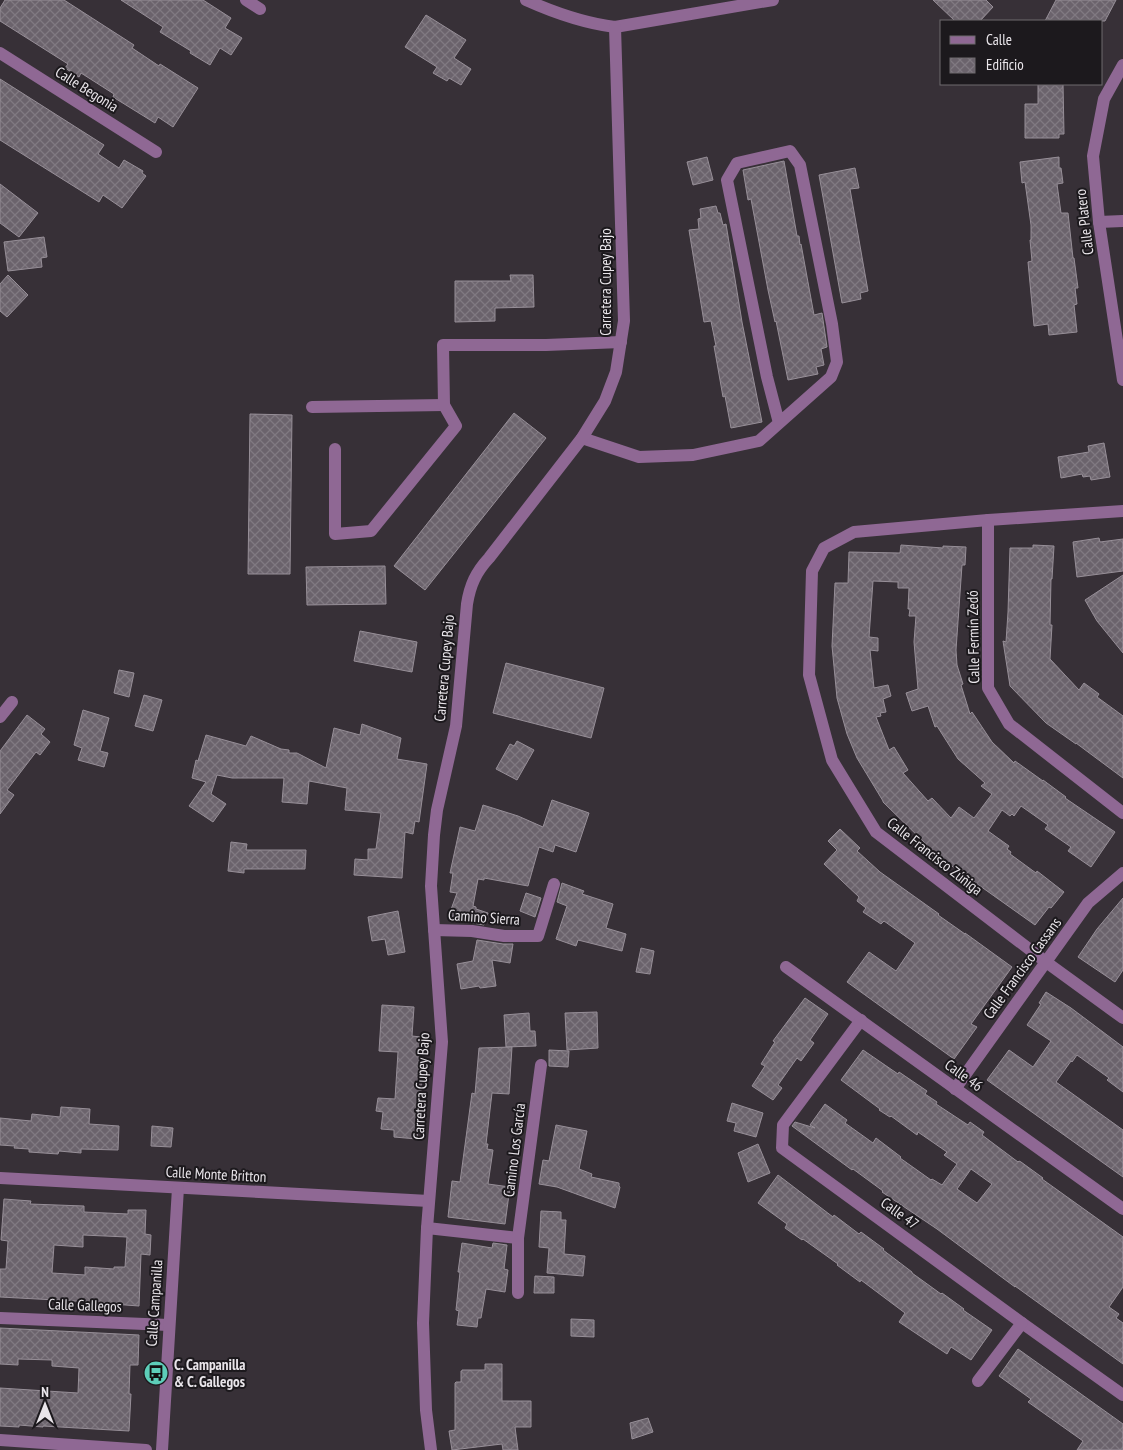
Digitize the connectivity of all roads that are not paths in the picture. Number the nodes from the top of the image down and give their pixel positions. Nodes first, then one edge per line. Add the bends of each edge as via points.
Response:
1 (246, 0) edge
2 (526, 0) edge
3 (773, 0) edge
4 (260, 9) dead end
5 (615, 27) junction
6 (0, 53) edge
7 (1123, 65) edge
8 (156, 152) dead end
9 (1123, 221) edge
10 (1099, 222) junction
11 (621, 342) junction
12 (1123, 380) edge
13 (444, 405) junction
14 (312, 407) dead end
15 (779, 423) junction
16 (582, 438) junction
17 (335, 449) dead end
18 (1123, 511) edge
19 (988, 520) junction
20 (12, 702) dead end
21 (0, 717) edge
22 (1123, 813) edge
23 (1123, 873) edge
24 (554, 884) dead end
25 (434, 930) junction
26 (1046, 962) junction
27 (786, 967) dead end
28 (1123, 1018) edge
29 (861, 1020) junction
30 (541, 1065) dead end
31 (955, 1089) junction
32 (0, 1178) edge
33 (178, 1188) junction
34 (429, 1201) junction
35 (1123, 1209) edge
36 (427, 1228) junction
37 (518, 1238) junction
38 (518, 1293) dead end
39 (0, 1318) edge
40 (1022, 1323) junction
41 (169, 1325) junction
42 (978, 1381) dead end
43 (1123, 1395) edge
44 (0, 1440) edge
45 (146, 1450) edge
46 (162, 1450) edge
47 (431, 1450) edge

1 - 4 street
2 - 5 street via 561,15
3 - 5 street
5 - 11 street, Carretera Cupey Bajo via 624,321
6 - 8 street, Calle Begonia
7 - 10 street, Calle Platero via 1104,100 1093,156
9 - 10 street
10 - 12 street, Calle Platero
11 - 13 street via 442,345
11 - 16 street, Carretera Cupey Bajo via 616,372 605,401
13 - 14 street
13 - 17 street via 456,426 371,531 335,534
15 - 15 street via 727,180 737,163 790,151 800,165 837,362 831,376
15 - 16 street via 758,440 694,455 639,457
16 - 25 street, Carretera Cupey Bajo via 478,569 469,591 456,726 434,835 431,886
18 - 19 street, Calle Francisco Zúñiga
19 - 22 street, Calle Fermín Zedó via 988,688 1009,724
19 - 26 street, Calle Francisco Zúñiga via 854,532 824,548 812,571 809,675 832,760 876,832
20 - 21 street
23 - 26 street, Calle Francisco Cassans via 1088,904
24 - 25 street, Camino Sierra via 538,936
25 - 34 street, Carretera Cupey Bajo via 442,1042
26 - 28 street, Calle Francisco Zúñiga
26 - 31 street, Calle Francisco Cassans
27 - 29 street, Calle 46
29 - 31 street, Calle 46
29 - 40 street, Calle 47 via 783,1125 782,1148
30 - 37 street, Camino Los García
31 - 35 street, Calle 46
32 - 33 street, Calle Monte Britton
33 - 34 street, Calle Monte Britton
33 - 41 street, Calle Campanilla
34 - 36 street, Carretera Cupey Bajo
36 - 37 street
36 - 47 street, Carretera Cupey Bajo via 423,1324
37 - 38 street, Camino Los García
39 - 41 street, Calle Gallegos
40 - 42 street
40 - 43 street, Calle 47
41 - 46 street, Calle Campanilla
44 - 45 street

